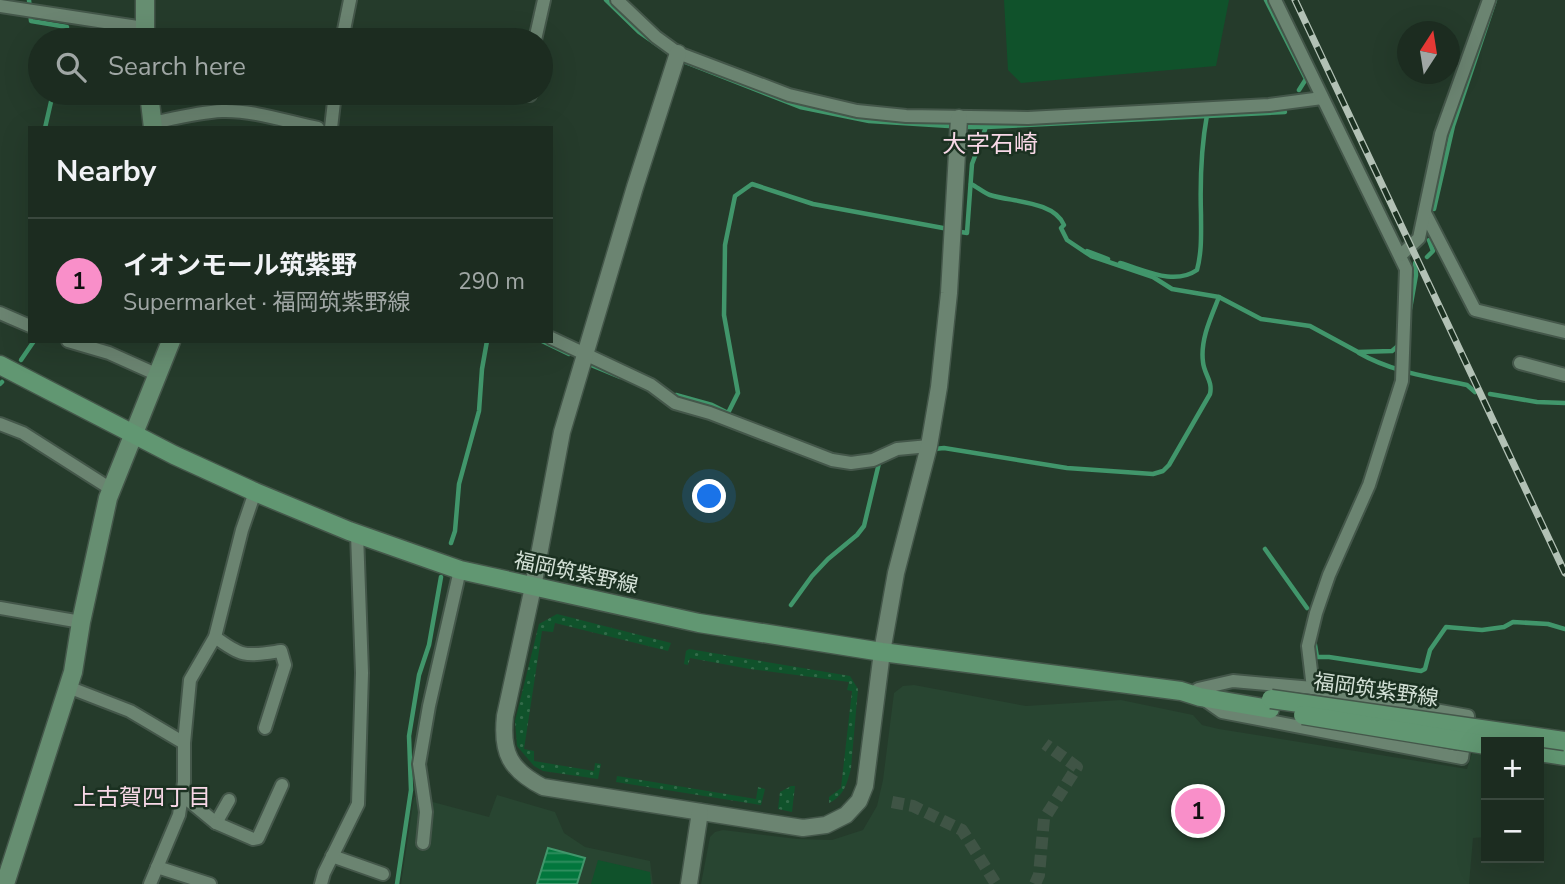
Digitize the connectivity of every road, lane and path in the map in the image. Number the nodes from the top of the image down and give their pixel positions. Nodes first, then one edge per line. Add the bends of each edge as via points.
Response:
1 (145, 0) edge
2 (349, 0) edge
3 (544, 0) edge
4 (617, 0) edge
5 (1275, 0) edge
6 (1489, 0) edge
7 (0, 6) edge
8 (113, 28) edge
9 (144, 28) edge
10 (344, 28) edge
11 (537, 28) edge
12 (678, 53) junction
13 (1322, 98) junction
14 (150, 105) edge
15 (334, 105) edge
16 (959, 118) junction
17 (153, 125) edge
18 (308, 126) edge
19 (331, 126) edge
20 (1424, 213) junction
21 (1401, 255) junction
22 (0, 313) edge
23 (28, 325) edge
24 (1565, 332) edge
25 (553, 339) edge
26 (75, 343) edge
27 (170, 343) edge
28 (585, 355) junction
29 (1520, 363) dead end
30 (0, 365) edge
31 (158, 375) junction
32 (1565, 375) edge
33 (0, 424) edge
34 (133, 434) junction
35 (929, 446) junction
36 (111, 489) junction
37 (255, 492) junction
38 (357, 534) junction
39 (460, 570) junction
40 (533, 587) junction
41 (0, 608) edge
42 (81, 622) junction
43 (215, 637) junction
44 (882, 652) junction
45 (68, 687) junction
46 (1313, 688) junction
47 (1193, 692) junction
48 (1270, 704) junction
49 (265, 728) dead end
50 (1565, 741) edge
51 (184, 743) junction
52 (1481, 744) edge
53 (1544, 753) edge
54 (1565, 756) edge
55 (282, 785) dead end
56 (183, 795) junction
57 (229, 800) dead end
58 (700, 812) junction
59 (216, 823) junction
60 (422, 843) dead end
61 (332, 856) junction
62 (157, 867) junction
63 (383, 874) dead end
64 (5, 884) edge
65 (150, 884) edge
66 (210, 884) edge
67 (321, 884) edge
68 (689, 884) edge

1 - 9 main road
2 - 10 street
3 - 11 street
4 - 12 street
5 - 13 street
6 - 20 street via 1441,134
7 - 8 street
12 - 16 street via 813,102 857,111
12 - 28 street
13 - 16 street via 1269,105
13 - 21 street
14 - 17 main road
15 - 19 street
16 - 35 street via 948,293
17 - 18 street via 223,111 267,115
20 - 21 street via 1419,238
20 - 24 street via 1475,310
21 - 46 street via 1406,269 1402,381 1369,485 1316,612 1308,646
22 - 23 street
25 - 28 street
26 - 31 street
27 - 31 main road
28 - 35 street via 651,385 675,402 832,460 873,460 911,446
28 - 40 street via 562,432
29 - 32 street
30 - 34 main road, 福岡筑紫野線
31 - 34 main road
33 - 36 street via 23,433
34 - 36 main road
34 - 37 main road, 福岡筑紫野線
35 - 44 street via 896,573
36 - 42 main road
37 - 38 main road, 福岡筑紫野線
37 - 43 street
38 - 39 main road, 福岡筑紫野線
38 - 61 street via 362,673 358,804
39 - 40 main road, 福岡筑紫野線
39 - 60 street via 419,764 426,812
40 - 44 main road, 福岡筑紫野線 via 699,623
40 - 58 street via 503,735 516,771 543,787
41 - 42 street
42 - 45 main road
43 - 49 street via 237,654 281,652 285,665
43 - 51 street via 190,680
44 - 47 main road, 福岡筑紫野線
44 - 58 street via 864,786 859,801 846,815 827,825 803,828
45 - 51 street via 130,711
45 - 64 main road
46 - 47 street via 1233,681
46 - 47 street via 1468,716 1462,758 1222,712
47 - 48 main road, 福岡筑紫野線
48 - 50 main road, 福岡筑紫野線, bridge
48 - 52 main road, 福岡筑紫野線, bridge
51 - 56 street
53 - 54 main road
55 - 59 street via 258,838
56 - 59 street
56 - 62 street
57 - 59 street
58 - 68 street
61 - 63 street
61 - 67 street
62 - 65 street
62 - 66 street

